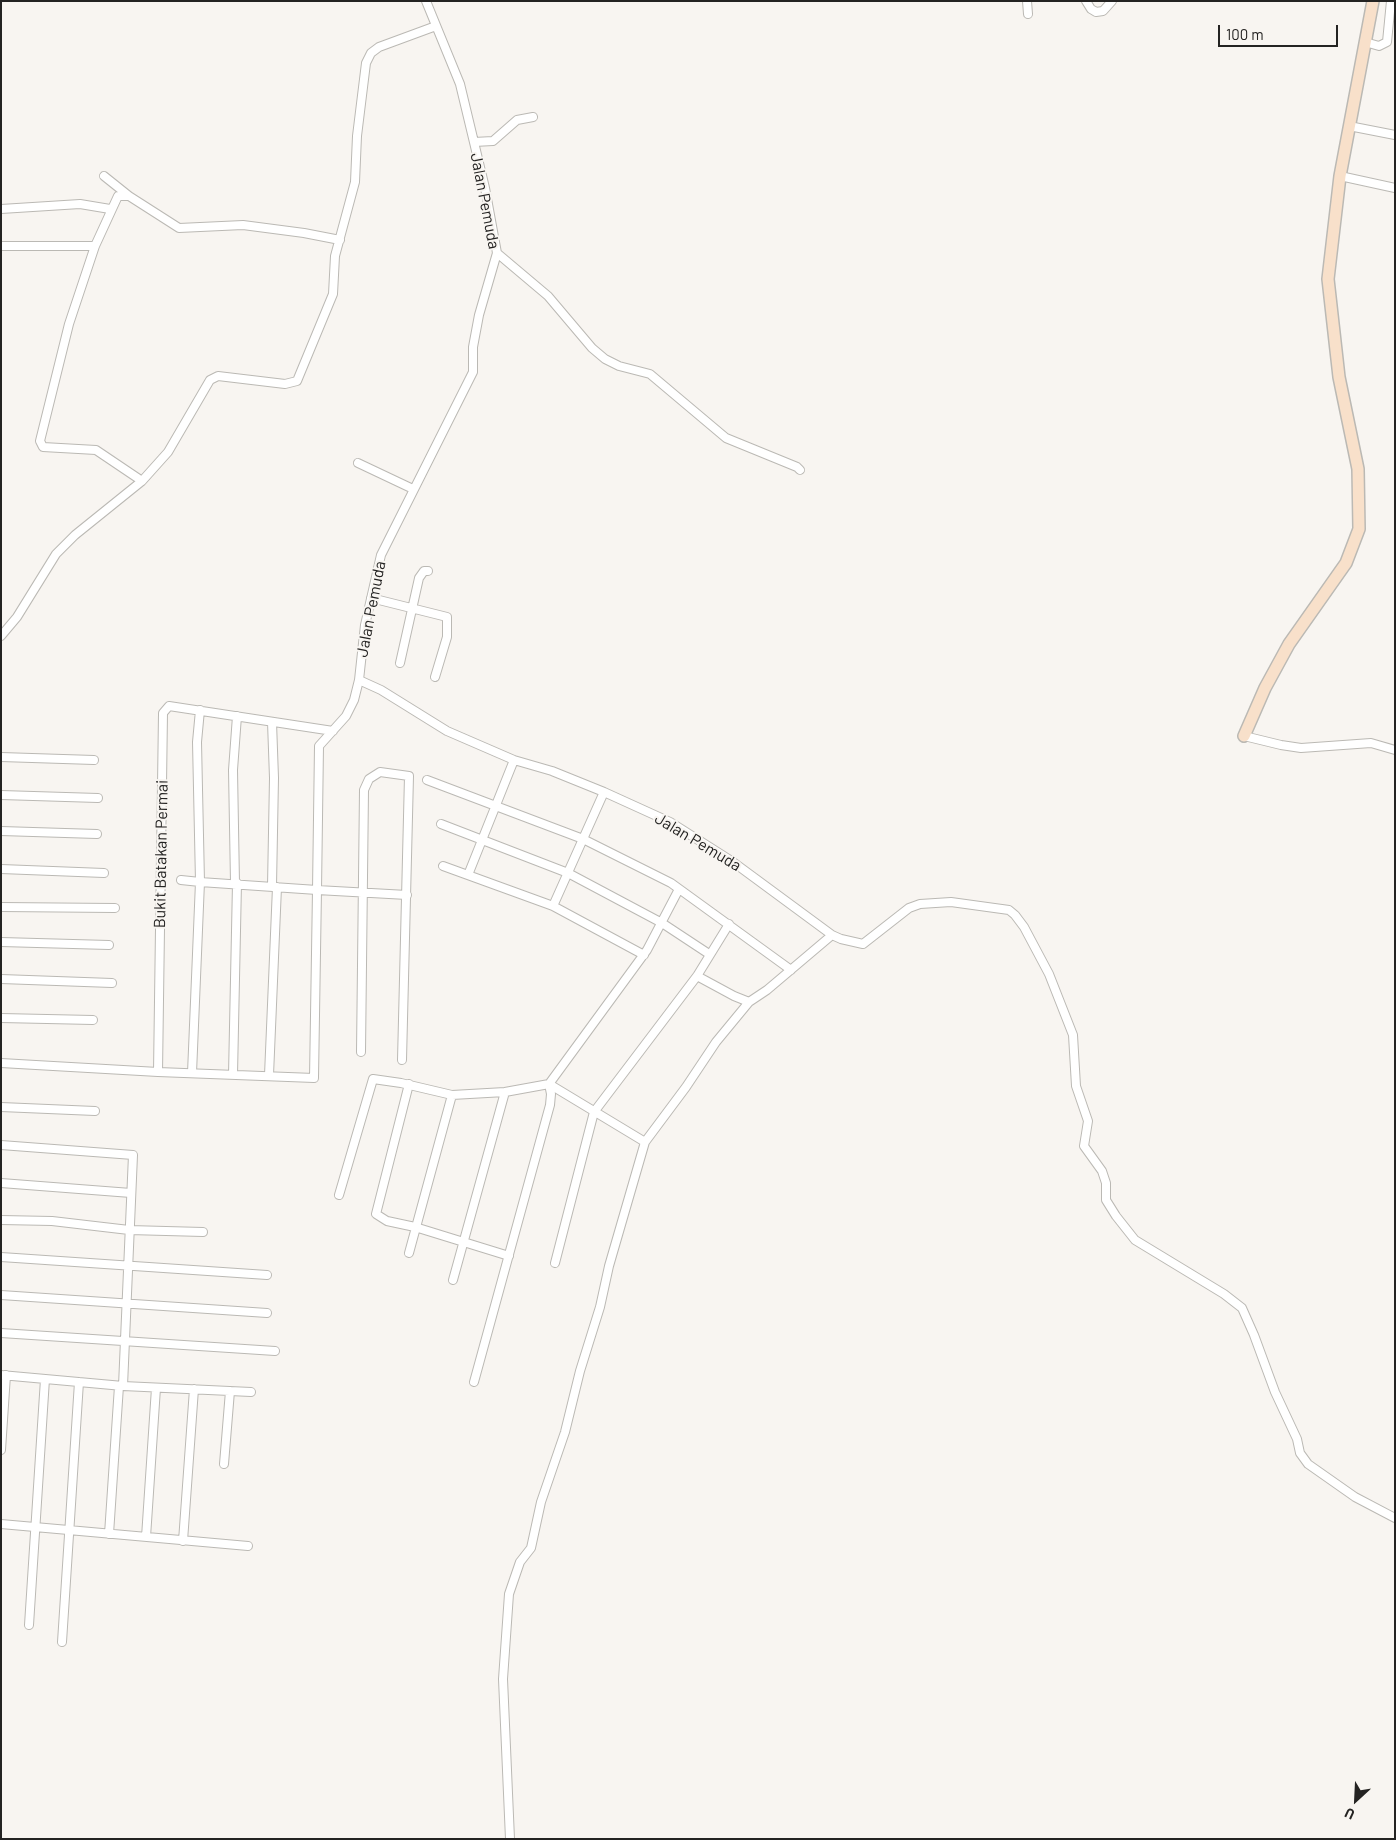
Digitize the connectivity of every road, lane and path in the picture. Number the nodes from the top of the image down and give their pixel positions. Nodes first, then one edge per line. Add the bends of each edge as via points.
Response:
1 (426, 1) edge
2 (1027, 1) edge
3 (1086, 1) edge
4 (1112, 1) edge
5 (1373, 1) edge
6 (1391, 1) edge
7 (1028, 14) dead end
8 (436, 26) junction
9 (1365, 42) junction
10 (532, 117) dead end
11 (1350, 126) junction
12 (1395, 135) edge
13 (474, 142) junction
14 (104, 176) dead end
15 (1340, 176) junction
16 (1395, 188) edge
17 (128, 196) junction
18 (1, 209) edge
19 (110, 209) junction
20 (340, 240) junction
21 (1, 246) edge
22 (95, 246) junction
23 (497, 253) junction
24 (358, 463) dead end
25 (800, 470) dead end
26 (142, 482) junction
27 (413, 489) junction
28 (428, 571) dead end
29 (371, 598) junction
30 (411, 608) junction
31 (1, 636) edge
32 (400, 662) dead end
33 (435, 677) dead end
34 (359, 680) junction
35 (200, 710) junction
36 (237, 716) junction
37 (272, 722) junction
38 (333, 731) junction
39 (1244, 736) joint
40 (1395, 750) edge
41 (1, 757) edge
42 (94, 760) dead end
43 (514, 760) junction
44 (427, 780) dead end
45 (604, 792) junction
46 (1, 796) edge
47 (98, 798) dead end
48 (496, 806) junction
49 (441, 824) dead end
50 (1, 831) edge
51 (97, 834) dead end
52 (483, 839) junction
53 (583, 840) junction
54 (444, 866) dead end
55 (1, 869) edge
56 (104, 872) dead end
57 (568, 873) junction
58 (468, 875) junction
59 (181, 880) dead end
60 (200, 882) junction
61 (236, 883) junction
62 (275, 886) junction
63 (679, 889) junction
64 (317, 890) junction
65 (364, 892) junction
66 (407, 895) junction
67 (553, 906) junction
68 (1, 907) edge
69 (115, 908) dead end
70 (662, 923) junction
71 (729, 924) junction
72 (832, 935) junction
73 (1, 942) edge
74 (109, 945) dead end
75 (709, 954) junction
76 (644, 955) junction
77 (791, 970) junction
78 (697, 976) junction
79 (1, 979) edge
80 (112, 983) dead end
81 (749, 1002) junction
82 (1, 1018) edge
83 (93, 1020) dead end
84 (362, 1052) dead end
85 (402, 1060) dead end
86 (1, 1063) edge
87 (158, 1072) junction
88 (192, 1073) junction
89 (233, 1075) junction
90 (269, 1075) junction
91 (409, 1084) junction
92 (549, 1084) junction
93 (504, 1092) junction
94 (452, 1095) junction
95 (1, 1107) edge
96 (95, 1111) dead end
97 (594, 1112) junction
98 (644, 1142) junction
99 (1, 1145) edge
100 (1, 1183) edge
101 (131, 1193) junction
102 (340, 1194) dead end
103 (1, 1220) edge
104 (415, 1227) junction
105 (129, 1230) junction
106 (203, 1232) dead end
107 (465, 1242) junction
108 (409, 1253) dead end
109 (509, 1256) junction
110 (1, 1257) edge
111 (555, 1263) dead end
112 (128, 1266) junction
113 (267, 1275) dead end
114 (453, 1280) dead end
115 (1, 1295) edge
116 (126, 1303) junction
117 (267, 1313) dead end
118 (1, 1333) edge
119 (123, 1342) junction
120 (275, 1351) dead end
121 (4, 1375) edge
122 (45, 1379) junction
123 (79, 1382) junction
124 (474, 1382) dead end
125 (121, 1386) junction
126 (156, 1388) junction
127 (194, 1389) junction
128 (230, 1391) junction
129 (251, 1392) dead end
130 (1, 1450) edge
131 (224, 1464) dead end
132 (1395, 1518) edge
133 (1, 1524) edge
134 (35, 1527) junction
135 (70, 1530) junction
136 (109, 1534) junction
137 (146, 1537) junction
138 (183, 1541) junction
139 (248, 1546) dead end
140 (30, 1625) dead end
141 (62, 1642) dead end
142 (510, 1839) edge

1 - 8 street, Jalan Pemuda
2 - 7 street
3 - 4 street via 1096,12 1103,11
5 - 9 street
6 - 9 street via 1387,42 1379,46
8 - 13 street, Jalan Pemuda via 460,84
8 - 20 street via 379,47 366,63 355,182
9 - 11 street
10 - 13 street via 517,120 493,141
11 - 12 street
11 - 15 street
13 - 23 street, Jalan Pemuda
14 - 17 street
15 - 16 street
15 - 39 street via 1328,280 1339,377 1358,469 1359,529 1346,563 1288,644
17 - 19 street via 118,196
17 - 20 street via 179,228 243,225
18 - 19 street via 80,204
19 - 22 street
20 - 26 street via 335,256 333,294 297,381 285,384 218,376 210,380 168,452
21 - 22 street
22 - 26 street via 69,324 40,442 43,447 96,450
23 - 25 street via 548,296 605,359 650,374 726,438
23 - 27 street, Jalan Pemuda via 479,315 473,346 473,372
24 - 27 street
26 - 31 street via 56,554 18,617
27 - 29 street, Jalan Pemuda via 381,555
28 - 30 street via 419,578
29 - 30 street
29 - 34 street, Jalan Pemuda
30 - 32 street
30 - 33 street via 447,618 447,636
34 - 38 street via 346,716
34 - 43 street, Jalan Pemuda via 447,731
35 - 36 street, Bukit Batakan Permai
35 - 60 street via 197,742
35 - 87 street, Bukit Batakan Permai via 169,706 163,713
36 - 37 street, Bukit Batakan Permai
36 - 61 street via 233,770
37 - 38 street, Bukit Batakan Permai
37 - 62 street
38 - 64 street via 319,746
39 - 40 street via 1295,747 1371,743
41 - 42 street
43 - 45 street, Jalan Pemuda
43 - 48 street
44 - 48 street
45 - 53 street
45 - 72 street, Jalan Pemuda via 678,827 733,862
46 - 47 street
48 - 52 street
48 - 53 street
49 - 52 street
50 - 51 street
52 - 57 street
52 - 58 street
53 - 57 street
53 - 63 street
54 - 58 street
55 - 56 street
57 - 67 street
57 - 70 street
58 - 67 street
59 - 60 street
60 - 61 street
60 - 88 street
61 - 62 street
61 - 89 street
62 - 64 street
62 - 90 street
63 - 70 street
63 - 71 street
64 - 65 street
64 - 90 street via 314,1078
65 - 66 street
65 - 66 street via 364,790 368,779 380,772 408,776
65 - 84 street
66 - 85 street
67 - 76 street
68 - 69 street
70 - 75 street
70 - 76 street
71 - 75 street
71 - 77 street
72 - 77 street
72 - 132 street via 863,944 920,904 951,902 1009,910 1015,915 1049,974 1072,1035 1076,1086 1088,1121 1084,1146 1102,1171 1106,1200 1116,1216 1135,1240 1242,1308 1300,1453 1308,1464 1355,1497
73 - 74 street
75 - 78 street
76 - 92 street
77 - 81 street
78 - 81 street
78 - 97 street
79 - 80 street
81 - 98 street
82 - 83 street
86 - 87 street
87 - 88 street
88 - 89 street
89 - 90 street
91 - 94 street
91 - 102 street via 373,1079
91 - 104 street via 376,1211 381,1218
92 - 93 street
92 - 97 street
92 - 109 street via 550,1105
93 - 94 street
93 - 107 street
94 - 104 street
95 - 96 street
97 - 98 street
97 - 111 street
98 - 142 street via 565,1432 541,1502 531,1548 520,1562 509,1594 503,1679
99 - 101 street via 133,1155
100 - 101 street
101 - 105 street
103 - 105 street via 52,1221
104 - 107 street
104 - 108 street
105 - 106 street
105 - 112 street
107 - 109 street
107 - 114 street
109 - 124 street
110 - 112 street
112 - 113 street
112 - 116 street
115 - 116 street
116 - 117 street
116 - 119 street
118 - 119 street
119 - 120 street
119 - 125 street
121 - 122 street
121 - 130 street
122 - 123 street
122 - 134 street
123 - 125 street
123 - 135 street
125 - 126 street
125 - 136 street
126 - 127 street
126 - 137 street
127 - 128 street
127 - 138 street
128 - 129 street
128 - 131 street
133 - 134 street
134 - 135 street
134 - 140 street
135 - 136 street
135 - 141 street
136 - 137 street
137 - 138 street
138 - 139 street

